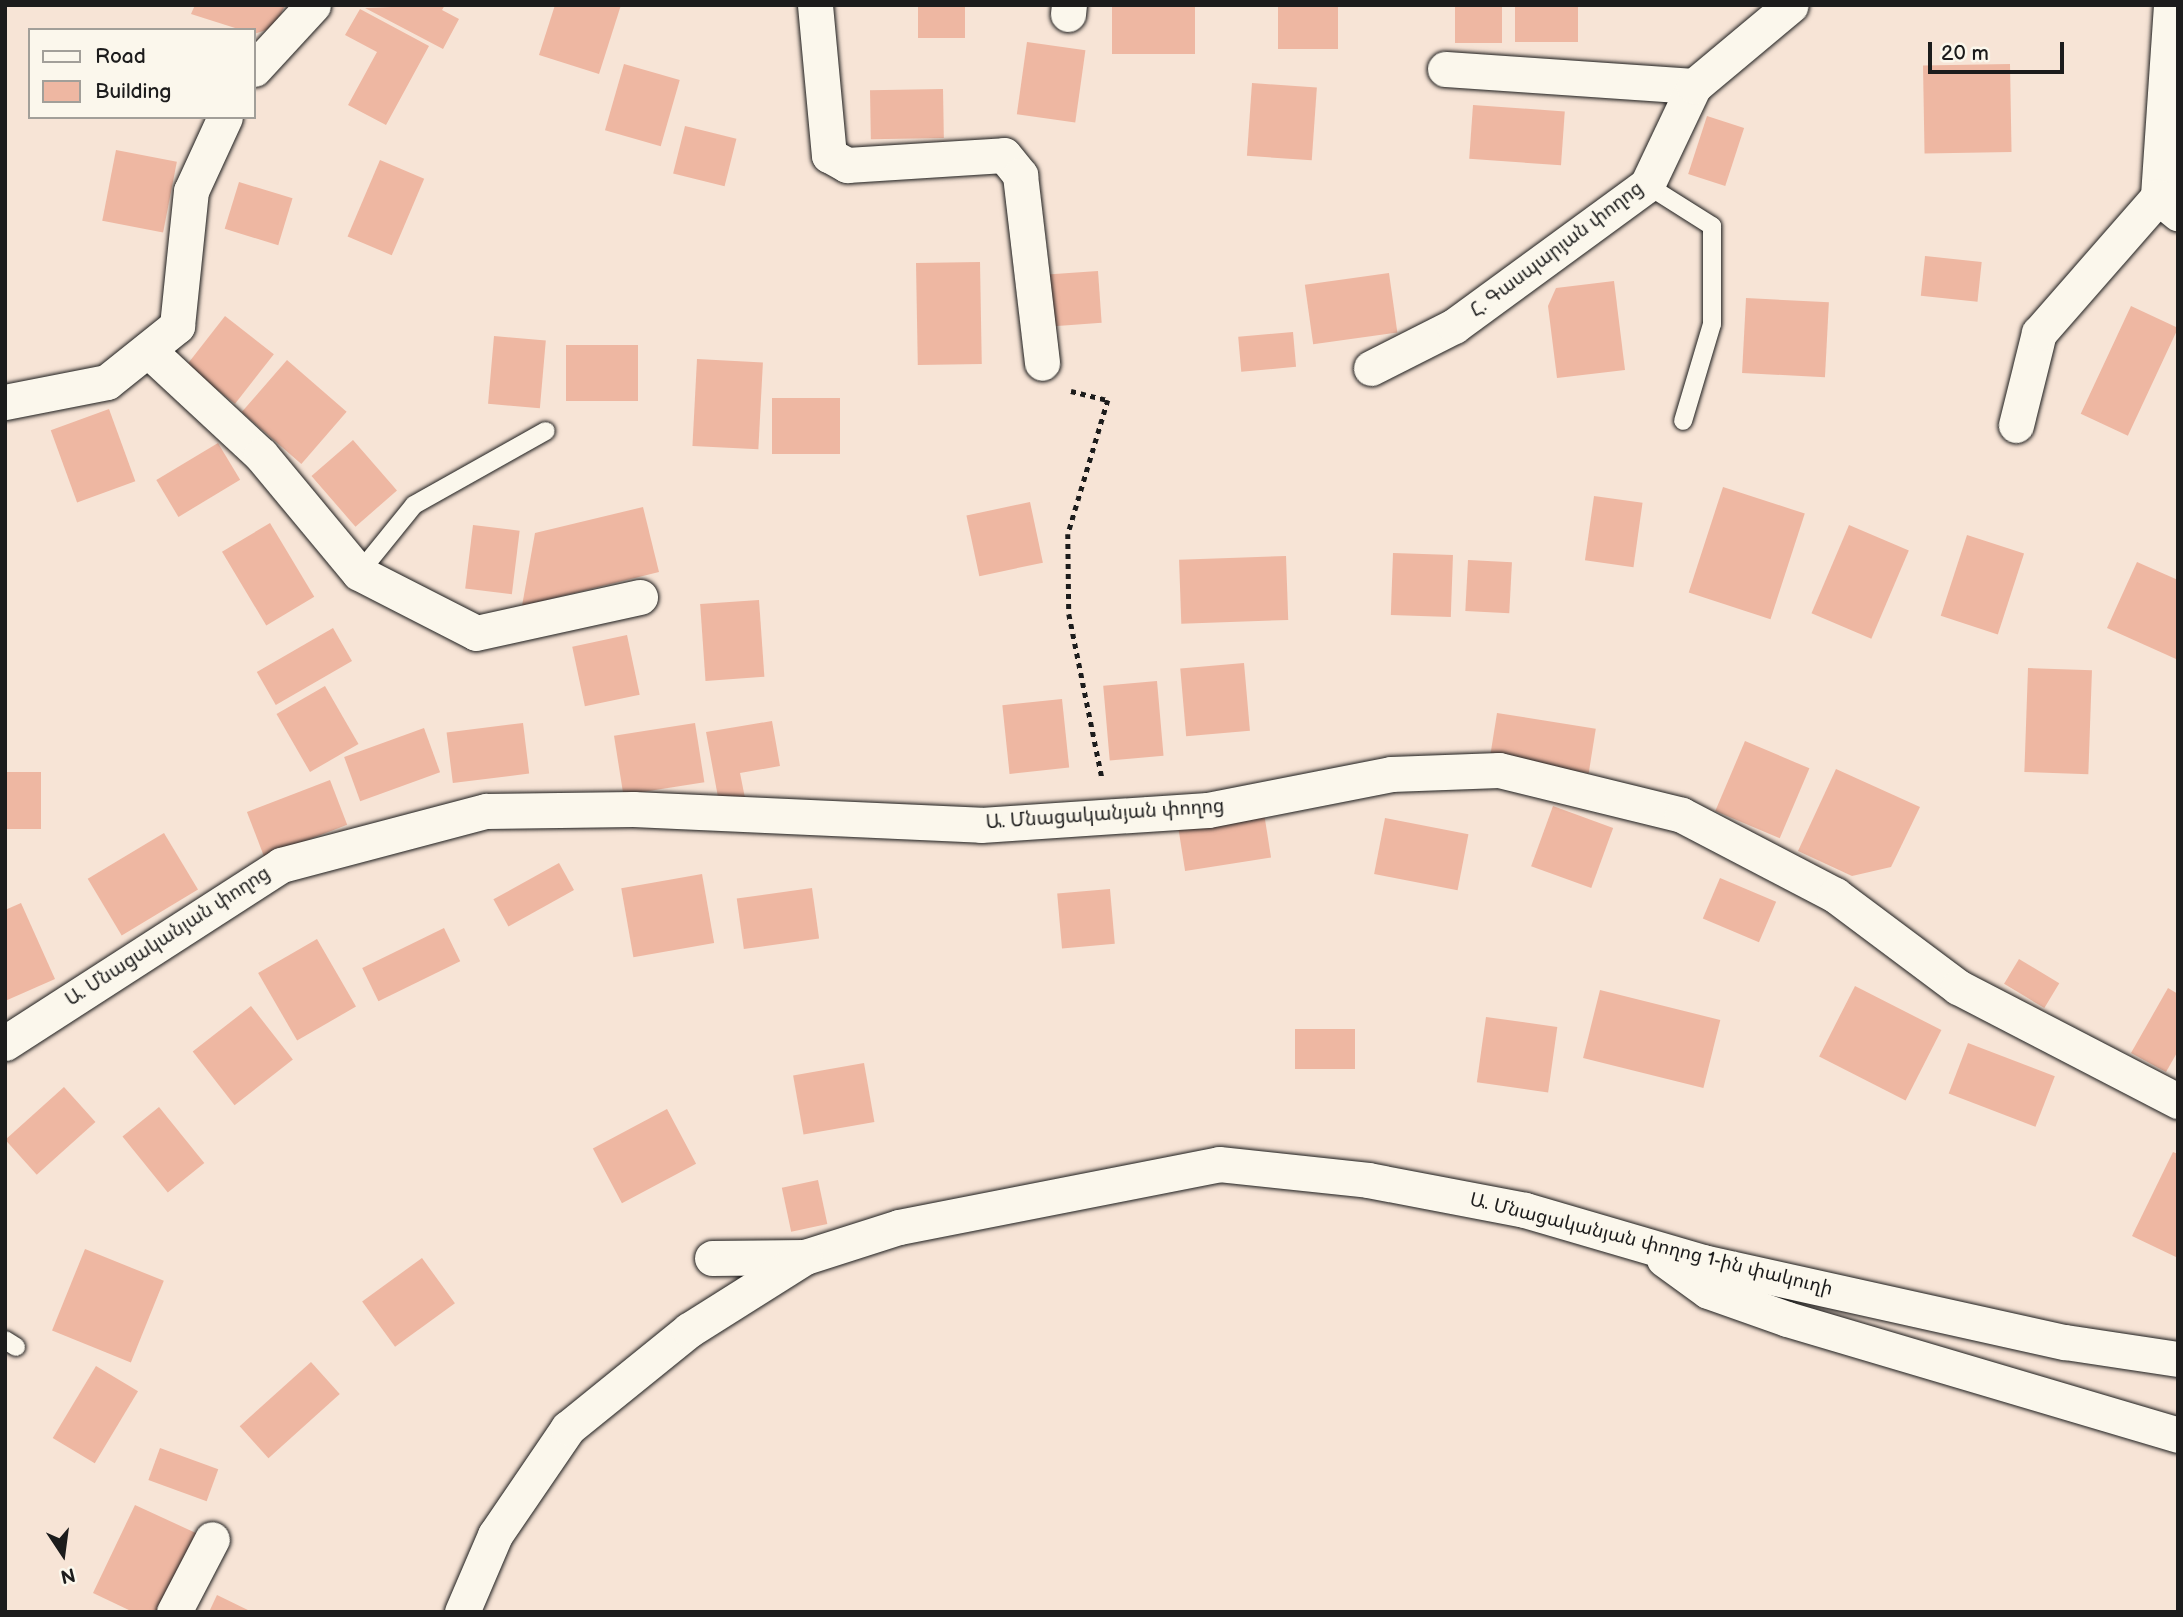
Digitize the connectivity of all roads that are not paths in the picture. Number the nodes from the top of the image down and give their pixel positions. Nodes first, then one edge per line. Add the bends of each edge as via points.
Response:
1 (313, 5) edge
2 (815, 5) edge
3 (2171, 5) edge
4 (1789, 6) edge
5 (256, 67) edge
6 (1444, 69) dead end
7 (1694, 86) junction
8 (224, 119) edge
9 (1647, 185) junction
10 (2168, 205) edge
11 (148, 350) junction
12 (1042, 363) road end
13 (1371, 368) dead end
14 (5, 402) edge
15 (1683, 421) dead end
16 (2016, 425) dead end
17 (546, 430) dead end
18 (359, 573) junction
19 (639, 597) dead end
20 (5, 1043) edge
21 (2178, 1101) edge
22 (1649, 1248) junction
23 (805, 1257) junction
24 (712, 1258) dead end
25 (2178, 1359) edge
26 (2178, 1435) edge
27 (212, 1539) dead end
28 (174, 1612) edge
29 (462, 1612) edge

1 - 5 street
2 - 12 street via 829,155 847,164 1004,155 1020,175
3 - 10 street
4 - 7 street, Հ. Գասպարյան փողոց
6 - 7 street
7 - 9 street, Հ. Գասպարյան փողոց
8 - 11 street via 191,191 177,326
9 - 13 street, Հ. Գասպարյան փողոց via 1454,326
9 - 15 lane via 1712,226 1712,324
10 - 16 street via 2039,333
11 - 14 street via 107,382
11 - 18 street via 261,455
17 - 18 lane via 414,505
18 - 19 street via 476,633
20 - 21 street, Ա. Մնացականյան փողոց via 281,865 486,811 632,809 981,825 1208,810 1391,774 1499,770 1682,815 1835,895 1958,987
22 - 23 street, Ա. Մնացականյան փողոց 1-ին փակուղի via 1525,1210 1368,1180 1219,1164 899,1227
22 - 25 street, Ա. Մնացականյան փողոց 1-ին փակուղի via 2065,1342
22 - 26 street via 1707,1291
23 - 24 street, Ա. Մնացականյան փողոց 1-ին փակուղի
23 - 29 street via 689,1329 568,1428 495,1535
27 - 28 street

